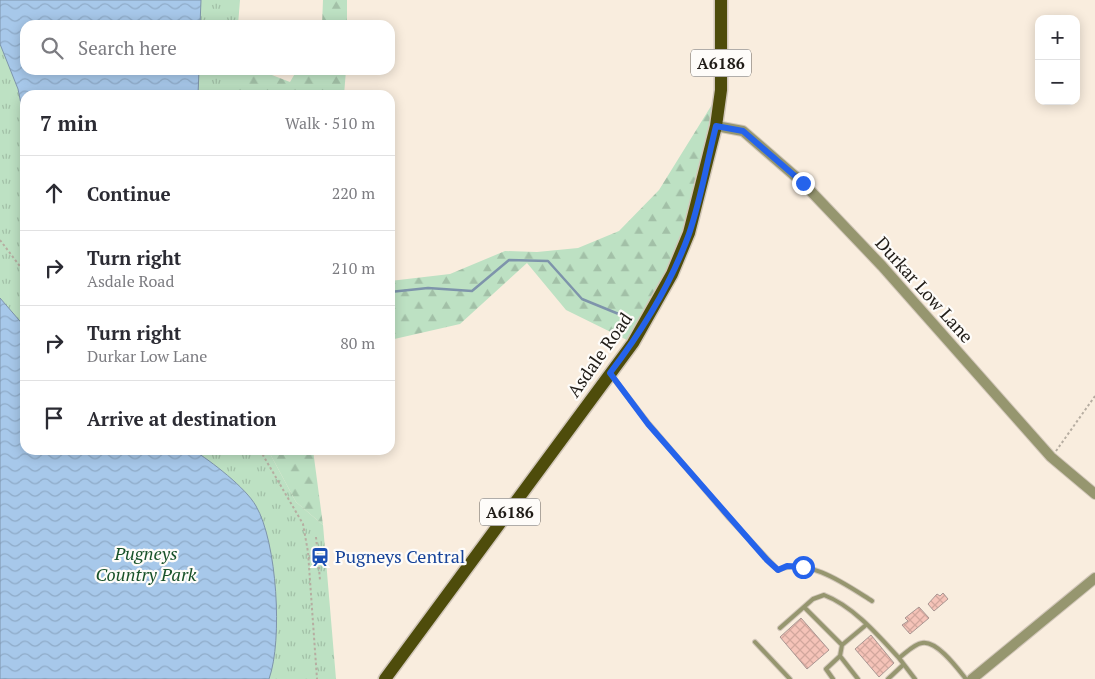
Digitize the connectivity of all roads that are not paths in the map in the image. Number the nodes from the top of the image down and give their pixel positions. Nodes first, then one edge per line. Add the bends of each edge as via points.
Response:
1 (721, 0) edge
2 (716, 126) junction
3 (610, 373) junction
4 (1095, 494) edge
5 (1095, 578) edge
6 (872, 601) dead end
7 (804, 607) junction
8 (866, 625) junction
9 (780, 628) dead end
10 (755, 642) dead end
11 (842, 645) junction
12 (840, 656) junction
13 (899, 658) junction
14 (903, 665) junction
15 (385, 679) edge
16 (790, 679) edge
17 (833, 679) edge
18 (858, 679) edge
19 (888, 679) edge
20 (915, 679) edge
21 (966, 679) edge
22 (972, 679) edge

1 - 2 main road, Asdale Road / A6186 via 721,90
2 - 3 main road, Asdale Road / A6186 via 689,234 655,307
2 - 4 street, Durkar Low Lane via 743,131 803,183 882,266 1052,457
3 - 6 lane via 648,424 778,570 794,566 833,577
3 - 15 main road, Asdale Road / A6186
5 - 22 street
7 - 8 lane via 824,595 833,598
7 - 9 lane
7 - 11 lane
8 - 11 lane
8 - 13 lane
10 - 16 lane
11 - 12 lane
12 - 17 lane via 826,669
12 - 18 lane
13 - 14 lane
13 - 21 lane via 926,642 939,649
14 - 19 lane
14 - 20 lane

